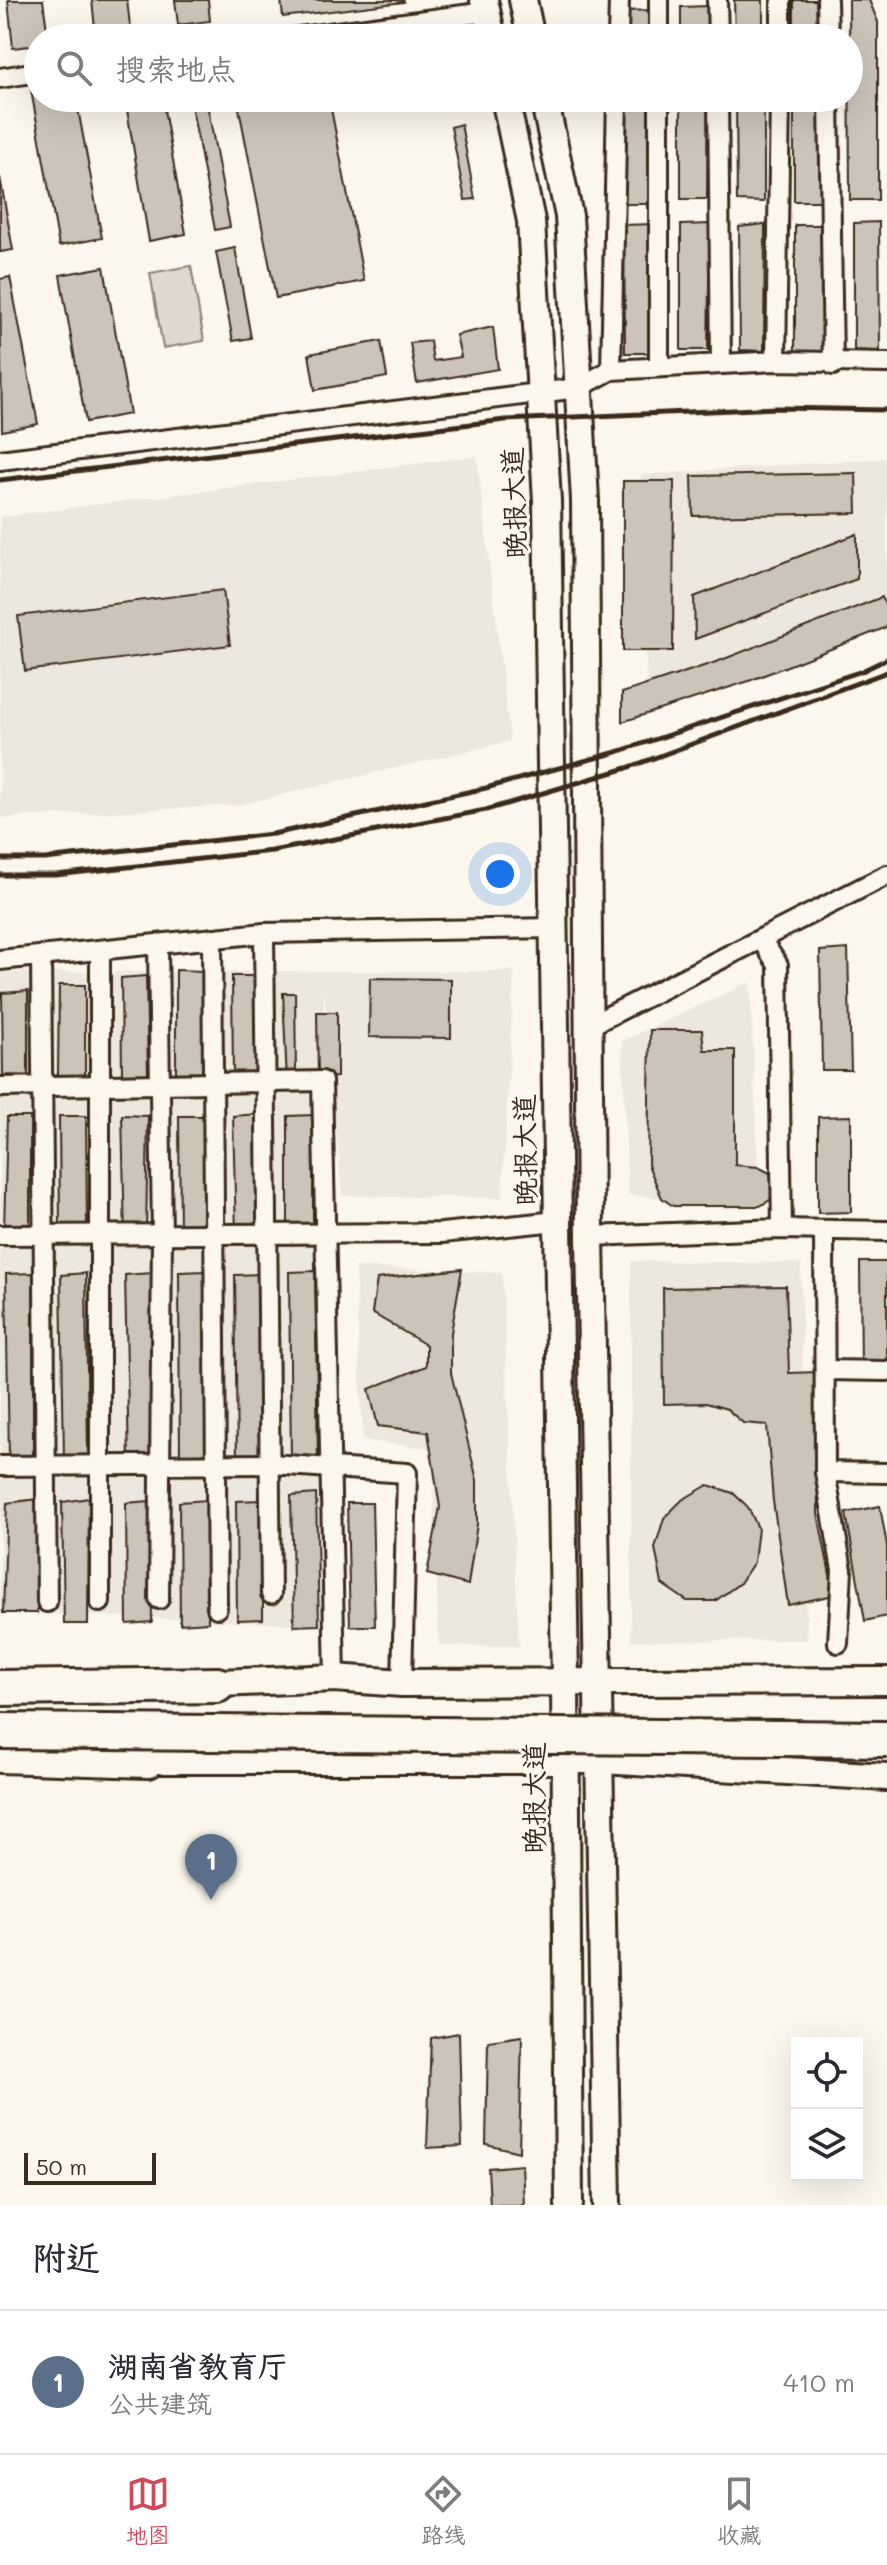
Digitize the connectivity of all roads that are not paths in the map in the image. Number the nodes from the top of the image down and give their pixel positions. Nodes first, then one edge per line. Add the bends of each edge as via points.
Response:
1 (523, 0) edge
2 (619, 0) edge
3 (659, 0) edge
4 (717, 0) edge
5 (781, 0) edge
6 (827, 0) edge
7 (485, 6) edge
8 (376, 24) edge
9 (528, 24) edge
10 (618, 24) edge
11 (659, 24) edge
12 (718, 24) edge
13 (781, 24) edge
14 (828, 24) edge
15 (24, 74) edge
16 (0, 78) edge
17 (508, 112) edge
18 (547, 112) edge
19 (617, 112) edge
20 (659, 112) edge
21 (718, 112) edge
22 (780, 112) edge
23 (829, 112) edge
24 (776, 361) junction
25 (887, 363) edge
26 (721, 364) junction
27 (833, 365) junction
28 (659, 367) junction
29 (611, 370) junction
30 (578, 388) junction
31 (540, 392) junction
32 (0, 460) edge
33 (887, 875) edge
34 (553, 928) junction
35 (264, 933) junction
36 (212, 939) junction
37 (761, 939) junction
38 (158, 946) junction
39 (100, 953) junction
40 (41, 957) junction
41 (0, 960) edge
42 (589, 1026) junction
43 (266, 1082) junction
44 (212, 1084) junction
45 (161, 1085) junction
46 (100, 1086) junction
47 (0, 1087) edge
48 (43, 1087) junction
49 (557, 1221) junction
50 (782, 1229) junction
51 (824, 1231) junction
52 (887, 1231) edge
53 (270, 1234) junction
54 (323, 1234) junction
55 (0, 1235) edge
56 (162, 1235) junction
57 (215, 1235) junction
58 (42, 1236) junction
59 (99, 1236) junction
60 (590, 1236) junction
61 (825, 1370) junction
62 (887, 1371) edge
63 (99, 1464) junction
64 (161, 1464) junction
65 (216, 1464) junction
66 (271, 1464) junction
67 (46, 1465) junction
68 (0, 1466) edge
69 (328, 1469) junction
70 (825, 1472) junction
71 (887, 1473) edge
72 (271, 1594) dead end
73 (159, 1599) dead end
74 (47, 1602) dead end
75 (100, 1602) dead end
76 (217, 1608) dead end
77 (838, 1643) dead end
78 (0, 1672) edge
79 (335, 1678) junction
80 (887, 1681) edge
81 (402, 1683) junction
82 (565, 1683) junction
83 (600, 1683) junction
84 (217, 1685) junction
85 (0, 1688) edge
86 (0, 1709) edge
87 (887, 1716) edge
88 (0, 1731) edge
89 (887, 1739) edge
90 (0, 1755) edge
91 (148, 1760) junction
92 (564, 1760) junction
93 (602, 1760) junction
94 (0, 1765) edge
95 (887, 1777) edge
96 (569, 2205) edge
97 (607, 2205) edge

1 - 9 main road
2 - 10 street
3 - 11 street
4 - 12 street
5 - 13 street
6 - 14 street
7 - 8 street
15 - 16 street
17 - 31 main road, 晚报大道 via 531,221
18 - 30 main road via 569,216
19 - 29 street
20 - 28 street
21 - 26 street
22 - 24 street
23 - 27 street
24 - 26 street
24 - 27 street
25 - 27 street
26 - 28 street
28 - 29 street
29 - 30 street
30 - 31 street
30 - 42 main road via 585,500
31 - 32 street
31 - 34 main road, 晚报大道 via 547,501
33 - 37 street
34 - 35 street
34 - 49 main road, 晚报大道
35 - 36 street
35 - 43 street
36 - 38 street
36 - 44 street
37 - 42 street
37 - 50 street via 778,965
38 - 39 street
38 - 45 street
39 - 40 street
39 - 46 street
40 - 41 street
40 - 48 street
42 - 60 main road
43 - 44 street
43 - 53 street
43 - 54 street via 322,1081
44 - 45 street
44 - 57 street
45 - 46 street
45 - 56 street
46 - 48 street
46 - 59 street
47 - 48 street
48 - 58 street
49 - 54 street via 442,1233
49 - 82 main road, 晚报大道
50 - 51 street
50 - 60 street
51 - 52 street
51 - 61 street
53 - 54 street
53 - 57 street
53 - 66 street
54 - 69 street
55 - 58 street
56 - 57 street
56 - 59 street
56 - 64 street
57 - 65 street
58 - 59 street
58 - 67 street
59 - 63 street
60 - 83 main road
61 - 62 street
61 - 70 street
63 - 64 street
63 - 67 street
63 - 75 street
64 - 65 street
64 - 73 street
65 - 66 street
65 - 76 street
66 - 69 street
66 - 72 street
67 - 68 street
67 - 74 street
69 - 79 street
69 - 81 street via 407,1473
70 - 71 street
70 - 77 street via 842,1570
78 - 84 main road
79 - 81 main road
79 - 84 main road
80 - 83 main road
81 - 82 main road
82 - 83 main road
82 - 92 main road, 晚报大道
83 - 93 main road
84 - 85 highway
86 - 87 highway
88 - 89 highway, bridge
90 - 91 highway
91 - 92 main road
91 - 94 main road
92 - 93 main road
92 - 96 main road, 晚报大道
93 - 95 main road
93 - 97 main road

